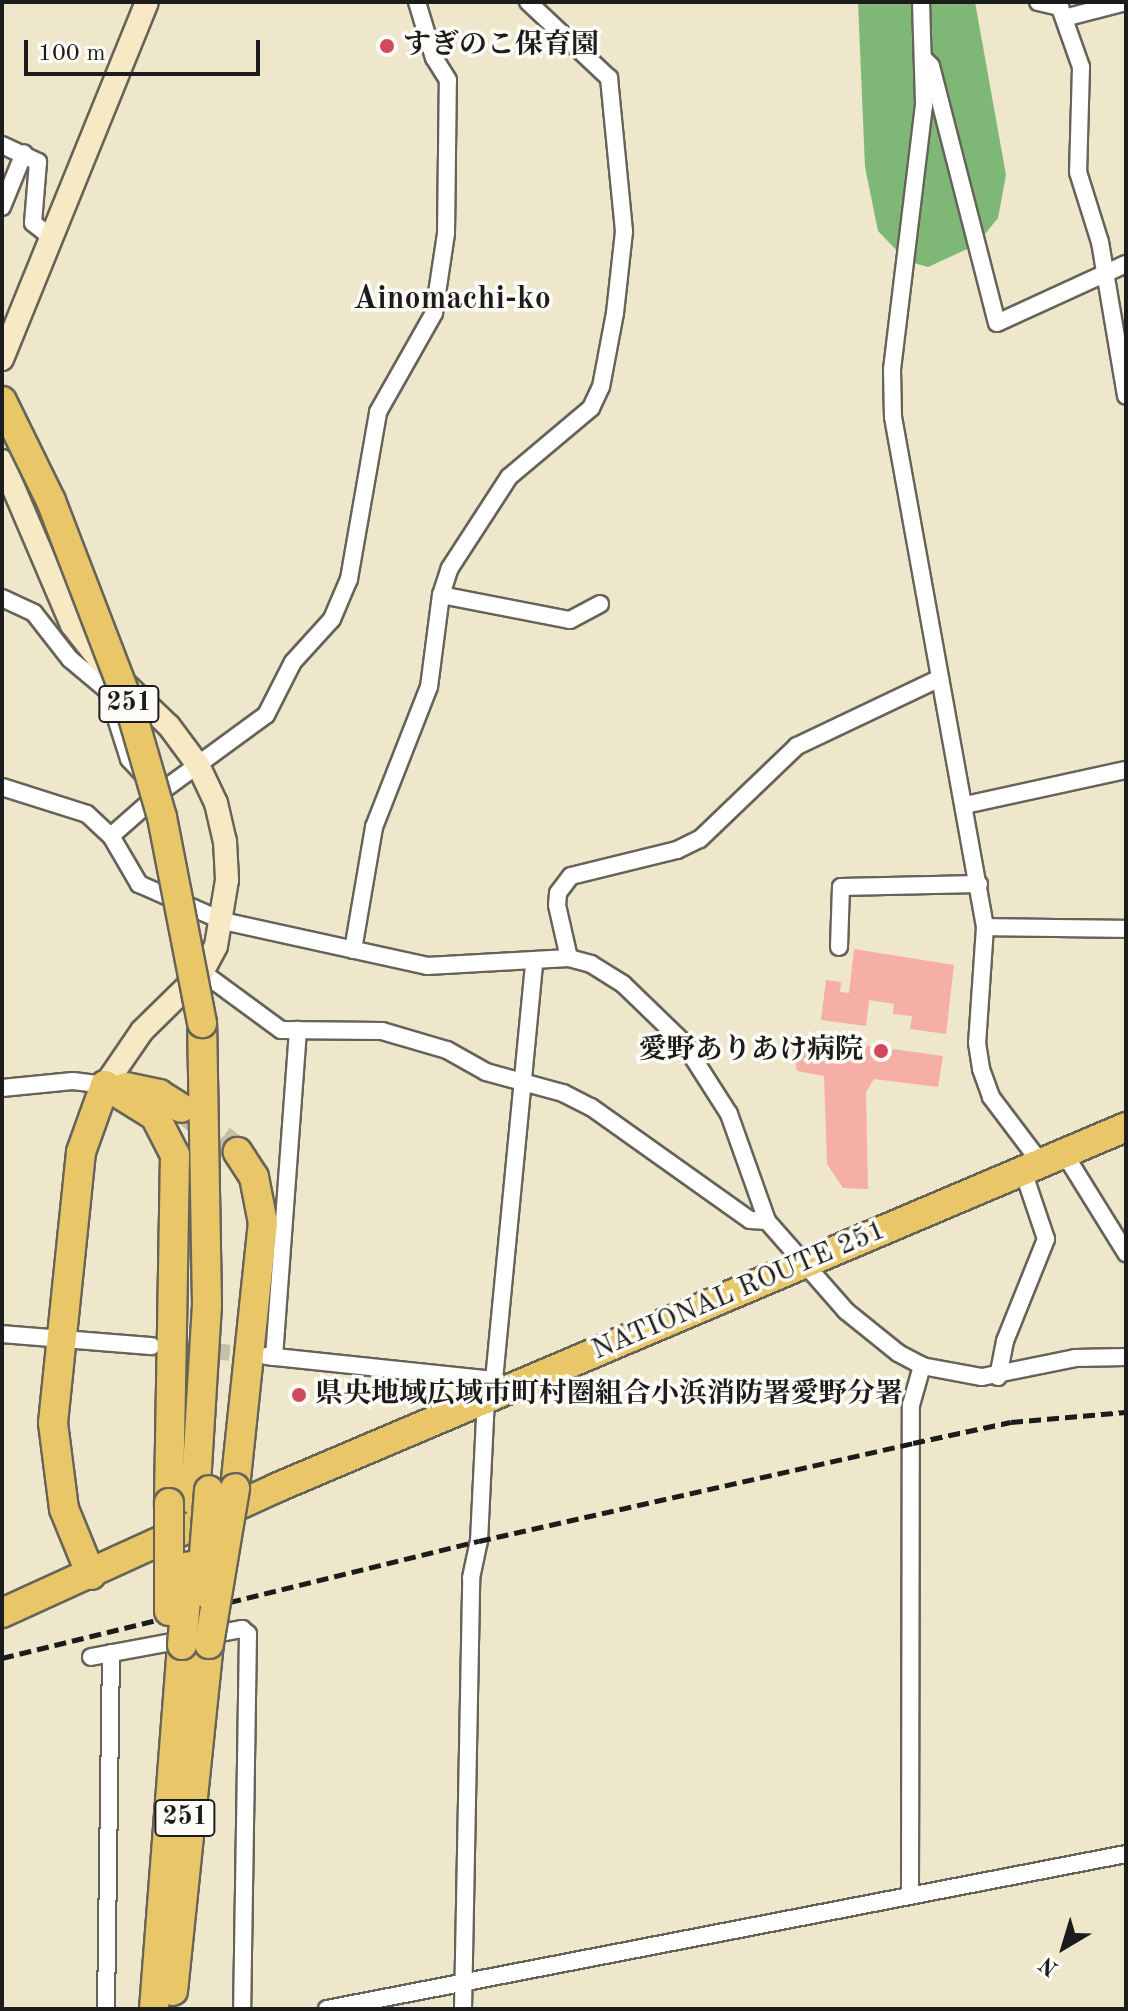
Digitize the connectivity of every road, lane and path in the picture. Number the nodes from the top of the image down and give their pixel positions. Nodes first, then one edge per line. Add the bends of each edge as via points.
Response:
1 (147, 2) edge
2 (417, 2) edge
3 (528, 2) edge
4 (921, 2) edge
5 (1038, 2) edge
6 (1126, 2) edge
7 (1060, 9) edge
8 (921, 58) junction
9 (2, 145) edge
10 (24, 153) junction
11 (2, 207) edge
12 (51, 237) junction
13 (1126, 264) edge
14 (1103, 270) junction
15 (2, 359) edge
16 (1126, 396) edge
17 (2, 401) edge
18 (2, 461) edge
19 (441, 595) junction
20 (2, 598) edge
21 (600, 604) dead end
22 (940, 678) junction
23 (198, 765) junction
24 (1126, 770) edge
25 (2, 787) edge
26 (162, 791) junction
27 (965, 805) junction
28 (111, 836) junction
29 (979, 884) junction
30 (223, 921) junction
31 (985, 927) junction
32 (1126, 929) edge
33 (839, 947) dead end
34 (353, 950) junction
35 (569, 958) junction
36 (534, 963) junction
37 (202, 972) junction
38 (298, 1030) junction
39 (520, 1082) junction
40 (105, 1085) junction
41 (2, 1088) edge
42 (181, 1108) tunnel mouth
43 (1126, 1127) edge
44 (221, 1161) junction
45 (1042, 1162) junction
46 (767, 1221) junction
47 (1126, 1253) edge
48 (802, 1264) junction
49 (2, 1334) edge
50 (60, 1340) junction
51 (152, 1346) tunnel mouth
52 (1126, 1357) edge
53 (922, 1366) junction
54 (998, 1377) junction
55 (493, 1391) junction
56 (202, 1495) junction
57 (91, 1575) junction
58 (2, 1613) edge
59 (189, 1644) junction
60 (111, 1653) junction
61 (91, 1657) dead end
62 (1126, 1854) edge
63 (910, 1894) junction
64 (463, 1982) junction
65 (166, 2003) edge
66 (106, 2009) edge
67 (242, 2009) edge
68 (327, 2009) edge
69 (463, 2009) edge

1 - 12 street
2 - 23 street via 434,58 448,80 446,234 434,313 378,412 349,579 332,619 293,662 266,715
3 - 19 street via 609,78 624,231 615,313 591,408 509,477 458,554
4 - 8 street
5 - 7 street
6 - 7 street
7 - 14 street via 1083,88 1078,172
8 - 14 street via 931,66 997,323
8 - 22 street via 924,105 892,370 893,417
9 - 10 street
10 - 11 street
10 - 12 street via 39,167 33,223
12 - 15 street
13 - 14 street
14 - 16 street
17 - 44 highway, 251, bridge via 51,501 130,707 162,817 202,1023
18 - 23 street via 72,625 98,658 169,726
19 - 21 street via 570,620
19 - 34 street via 429,687 374,827
20 - 26 street via 34,613 70,659 107,690 129,759
22 - 27 street
22 - 35 street via 797,746 700,839 571,876 558,893 557,905
23 - 26 street
23 - 30 street via 216,803 225,841
24 - 27 street
25 - 28 street via 87,814
26 - 28 street
27 - 29 street
28 - 30 street via 139,884
29 - 31 street
29 - 33 street via 841,887
30 - 34 street
30 - 37 street
31 - 32 street
31 - 45 street via 977,1043 981,1069 991,1097
34 - 36 street via 427,966
35 - 36 street
35 - 46 street via 623,984 699,1062 729,1114
36 - 39 street
37 - 38 street via 281,1030
37 - 40 street via 142,1031
38 - 39 street via 382,1031 447,1050 486,1072
38 - 55 street via 269,1357
39 - 46 street via 591,1107 750,1220
39 - 55 street
40 - 41 street via 73,1081
40 - 42 highway via 136,1087
40 - 50 highway via 81,1152
40 - 56 highway via 155,1116 175,1155
43 - 45 highway, NATIONAL ROUTE 251
44 - 56 highway, 251 via 223,1304
44 - 56 highway via 254,1177 263,1223
45 - 47 street
45 - 48 highway, NATIONAL ROUTE 251
45 - 54 street via 1046,1239 1005,1341
46 - 48 street
48 - 53 street via 871,1333
48 - 55 highway, NATIONAL ROUTE 251
49 - 50 street
50 - 51 street
50 - 57 highway via 55,1466 64,1509
52 - 54 street via 1075,1358
53 - 54 street
53 - 63 street via 911,1405
55 - 57 highway, NATIONAL ROUTE 251
55 - 64 street via 471,1578
56 - 59 highway, bridge
56 - 59 highway, bridge
57 - 58 highway, NATIONAL ROUTE 251
59 - 65 highway
59 - 65 highway, 251 via 167,1819
60 - 61 street
60 - 66 street
60 - 67 street via 242,1629 248,1634
62 - 63 street
63 - 64 street
64 - 68 street
64 - 69 street

